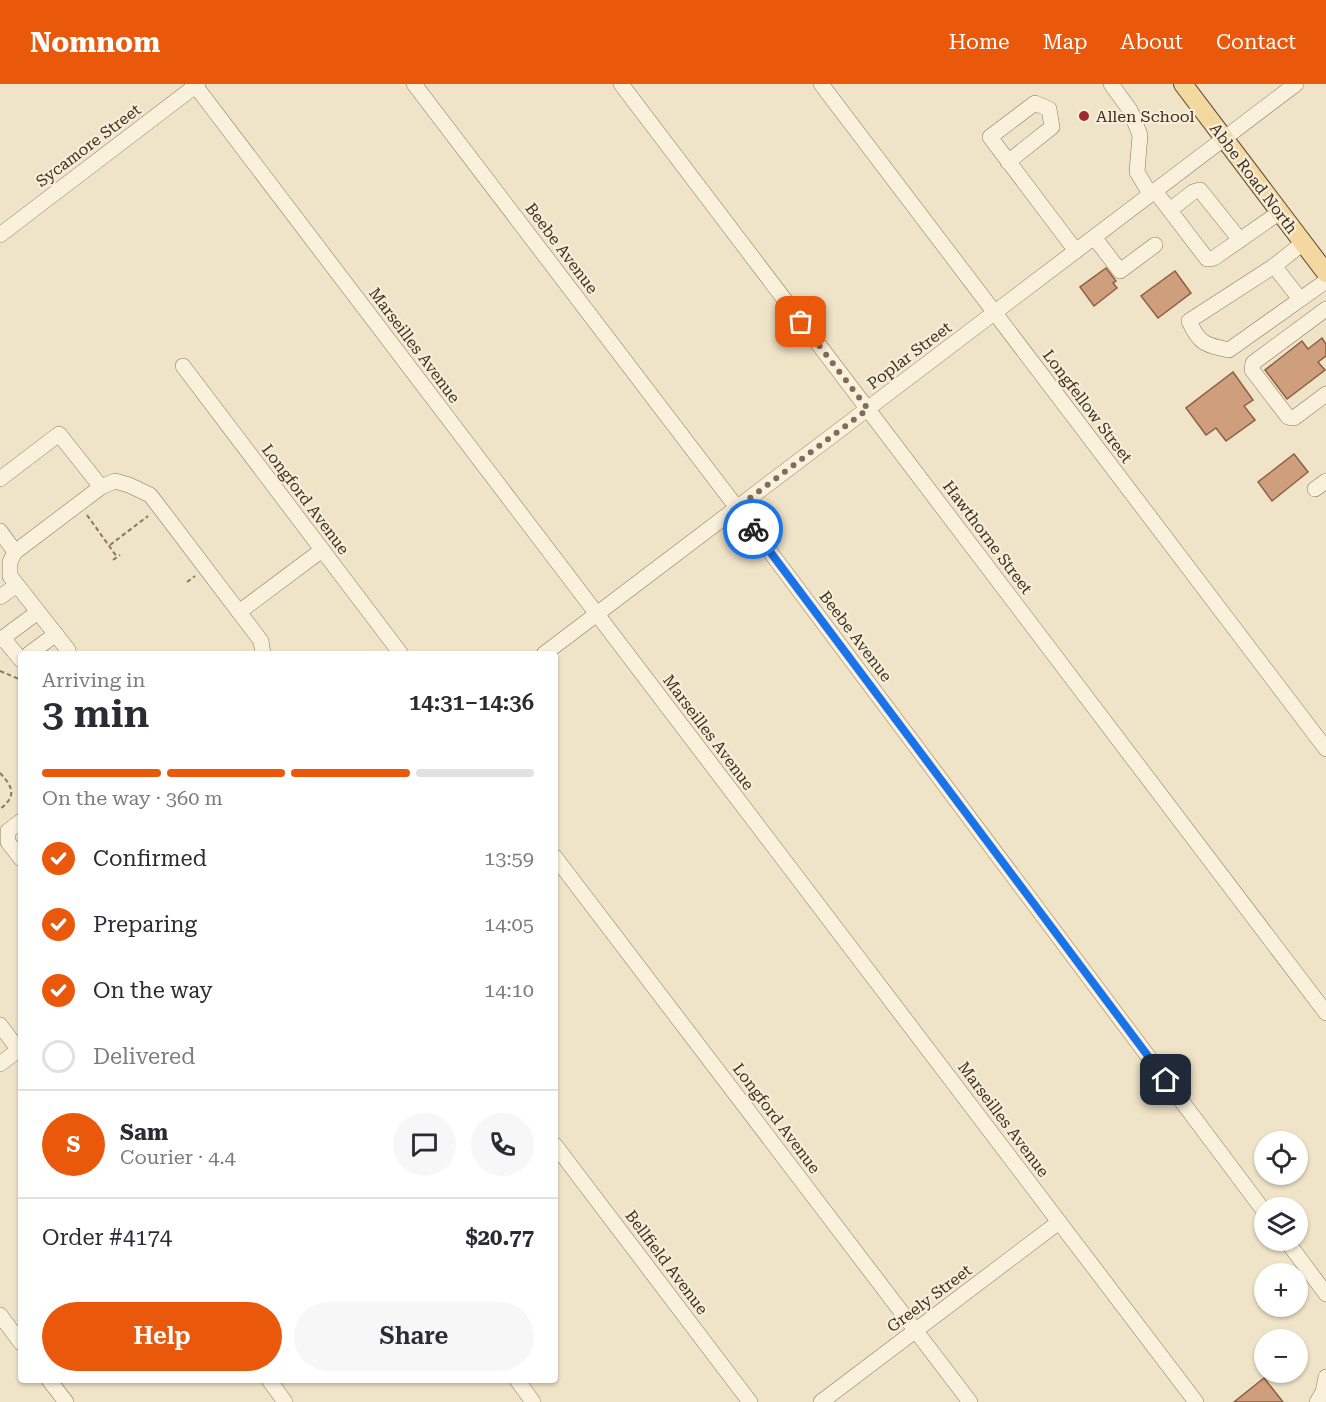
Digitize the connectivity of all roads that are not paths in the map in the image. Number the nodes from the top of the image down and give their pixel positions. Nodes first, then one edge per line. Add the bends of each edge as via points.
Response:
1 (414, 84) edge
2 (621, 84) edge
3 (821, 84) edge
4 (1111, 84) edge
5 (1183, 84) edge
6 (1296, 84) edge
7 (196, 85) edge
8 (1224, 138) junction
9 (1008, 162) dead end
10 (1153, 192) junction
11 (1170, 210) junction
12 (1280, 212) junction
13 (0, 235) edge
14 (1094, 237) junction
15 (1240, 240) junction
16 (1303, 243) junction
17 (1155, 245) dead end
18 (1076, 250) junction
19 (1274, 266) junction
20 (1326, 273) edge
21 (1326, 280) edge
22 (1300, 299) junction
23 (1326, 309) edge
24 (995, 312) junction
25 (183, 366) dead end
26 (1326, 394) edge
27 (868, 409) junction
28 (0, 479) edge
29 (101, 487) junction
30 (737, 508) junction
31 (0, 531) edge
32 (322, 550) junction
33 (15, 552) junction
34 (17, 585) junction
35 (0, 597) edge
36 (38, 612) junction
37 (239, 612) junction
38 (597, 614) junction
39 (56, 634) junction
40 (2, 639) edge
41 (33, 651) edge
42 (69, 651) edge
43 (263, 651) edge
44 (399, 651) edge
45 (548, 651) edge
46 (18, 657) edge
47 (1326, 749) edge
48 (18, 823) edge
49 (18, 855) edge
50 (558, 861) edge
51 (1326, 1013) edge
52 (0, 1025) edge
53 (18, 1048) edge
54 (18, 1052) edge
55 (0, 1064) edge
56 (558, 1148) edge
57 (1254, 1198) edge
58 (1059, 1222) junction
59 (1294, 1251) edge
60 (1326, 1294) edge
61 (0, 1315) edge
62 (915, 1331) junction
63 (18, 1339) edge
64 (1326, 1377) edge
65 (51, 1383) edge
66 (271, 1383) edge
67 (519, 1383) edge
68 (66, 1402) edge
69 (285, 1402) edge
70 (533, 1402) edge
71 (750, 1402) edge
72 (821, 1402) edge
73 (970, 1402) edge
74 (1196, 1402) edge
75 (1317, 1402) edge

1 - 30 street, Beebe Avenue
2 - 27 street, Hawthorne Street
3 - 24 street, Longfellow Street
4 - 10 street via 1130,110 1140,135 1137,172
5 - 8 main road, Abbe Road North
6 - 8 street, Poplar Street
7 - 13 street, Sycamore Street
7 - 38 street, Marseilles Avenue
8 - 10 street, Poplar Street
8 - 12 main road, Abbe Road North
9 - 18 street
10 - 11 street
10 - 14 street, Poplar Street
11 - 15 street via 1207,259
11 - 15 street via 1200,190
12 - 15 street
12 - 16 main road, Abbe Road North
14 - 17 street via 1120,271
14 - 18 street, Poplar Street
16 - 19 street
16 - 20 main road, Abbe Road North
18 - 24 street, Poplar Street
19 - 22 street
19 - 22 street via 1189,321 1194,333 1204,344 1229,350
21 - 22 street
23 - 26 street via 1253,363 1252,370 1288,417 1294,418
24 - 27 street, Poplar Street
24 - 47 street, Longfellow Street
25 - 32 street, Longford Avenue
27 - 30 street, Poplar Street
27 - 51 street, Hawthorne Street
28 - 29 street via 59,434
29 - 33 street
29 - 37 street via 115,481 150,495
30 - 38 street, Poplar Street
30 - 57 street, Beebe Avenue
31 - 33 street
32 - 37 street
32 - 44 street, Longford Avenue
33 - 34 street via 10,561 10,576
34 - 35 street
34 - 36 street
36 - 39 street
36 - 40 street
37 - 43 street via 261,641
38 - 45 street, Poplar Street
38 - 58 street, Marseilles Avenue
39 - 41 street
39 - 42 street
40 - 46 street
48 - 49 street via 8,831 8,842
50 - 62 street, Longford Avenue
52 - 53 street
54 - 55 street
56 - 71 street, Bellfield Avenue
58 - 62 street, Greely Street
58 - 74 street, Marseilles Avenue
59 - 60 street
61 - 63 street
62 - 72 street, Greely Street
62 - 73 street, Longford Avenue
64 - 75 street
65 - 68 street
66 - 69 street
67 - 70 street

